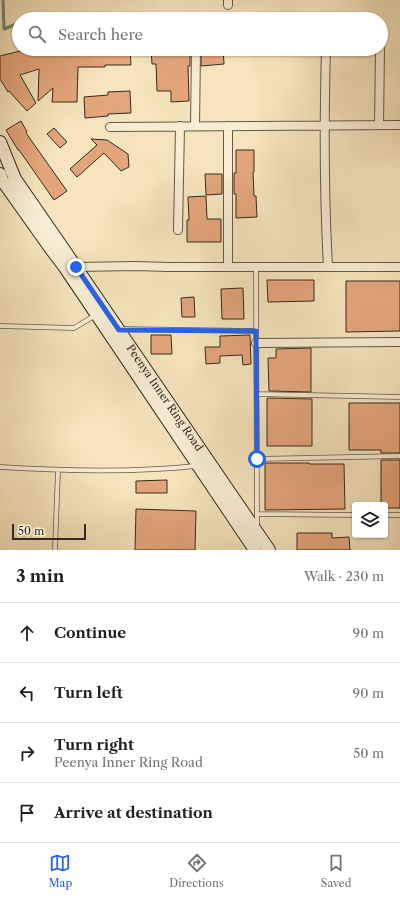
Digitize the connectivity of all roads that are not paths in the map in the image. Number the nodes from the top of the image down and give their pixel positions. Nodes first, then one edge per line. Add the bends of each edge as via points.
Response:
1 (196, 56) edge
2 (326, 56) edge
3 (380, 56) edge
4 (324, 125) junction
5 (379, 125) junction
6 (400, 125) edge
7 (180, 126) junction
8 (195, 126) junction
9 (228, 126) junction
10 (110, 127) dead end
11 (0, 142) edge
12 (0, 174) edge
13 (178, 230) dead end
14 (76, 267) junction
15 (228, 267) junction
16 (256, 267) junction
17 (328, 267) junction
18 (400, 267) edge
19 (97, 315) junction
20 (0, 326) edge
21 (119, 330) junction
22 (256, 331) junction
23 (400, 342) edge
24 (256, 343) junction
25 (257, 394) junction
26 (400, 397) edge
27 (400, 456) edge
28 (257, 459) junction
29 (198, 466) junction
30 (0, 467) edge
31 (58, 470) junction
32 (257, 514) junction
33 (352, 515) edge
34 (388, 515) edge
35 (400, 515) edge
36 (257, 532) junction
37 (55, 550) edge
38 (255, 550) edge
39 (269, 550) edge

1 - 8 street
2 - 4 street
3 - 5 street
4 - 5 street
4 - 9 street
4 - 17 street
5 - 6 street
7 - 8 street
7 - 10 street
7 - 13 street
8 - 9 street
9 - 15 street
11 - 14 main road, Peenya Inner Ring Road via 15,179
12 - 19 main road, Peenya Inner Ring Road
14 - 15 street
14 - 21 main road, Peenya Inner Ring Road
15 - 16 street
16 - 17 street
16 - 22 lane
17 - 18 street
19 - 20 lane via 74,328
19 - 29 main road, Peenya Inner Ring Road
21 - 22 lane
21 - 36 main road, Peenya Inner Ring Road
22 - 24 lane
23 - 24 street
24 - 25 lane
25 - 26 lane
25 - 28 lane
27 - 28 lane
28 - 32 lane
29 - 31 lane via 168,469
29 - 38 main road, Peenya Inner Ring Road
30 - 31 lane
31 - 37 lane
32 - 33 lane
32 - 36 lane
34 - 35 lane
36 - 39 main road, Peenya Inner Ring Road

